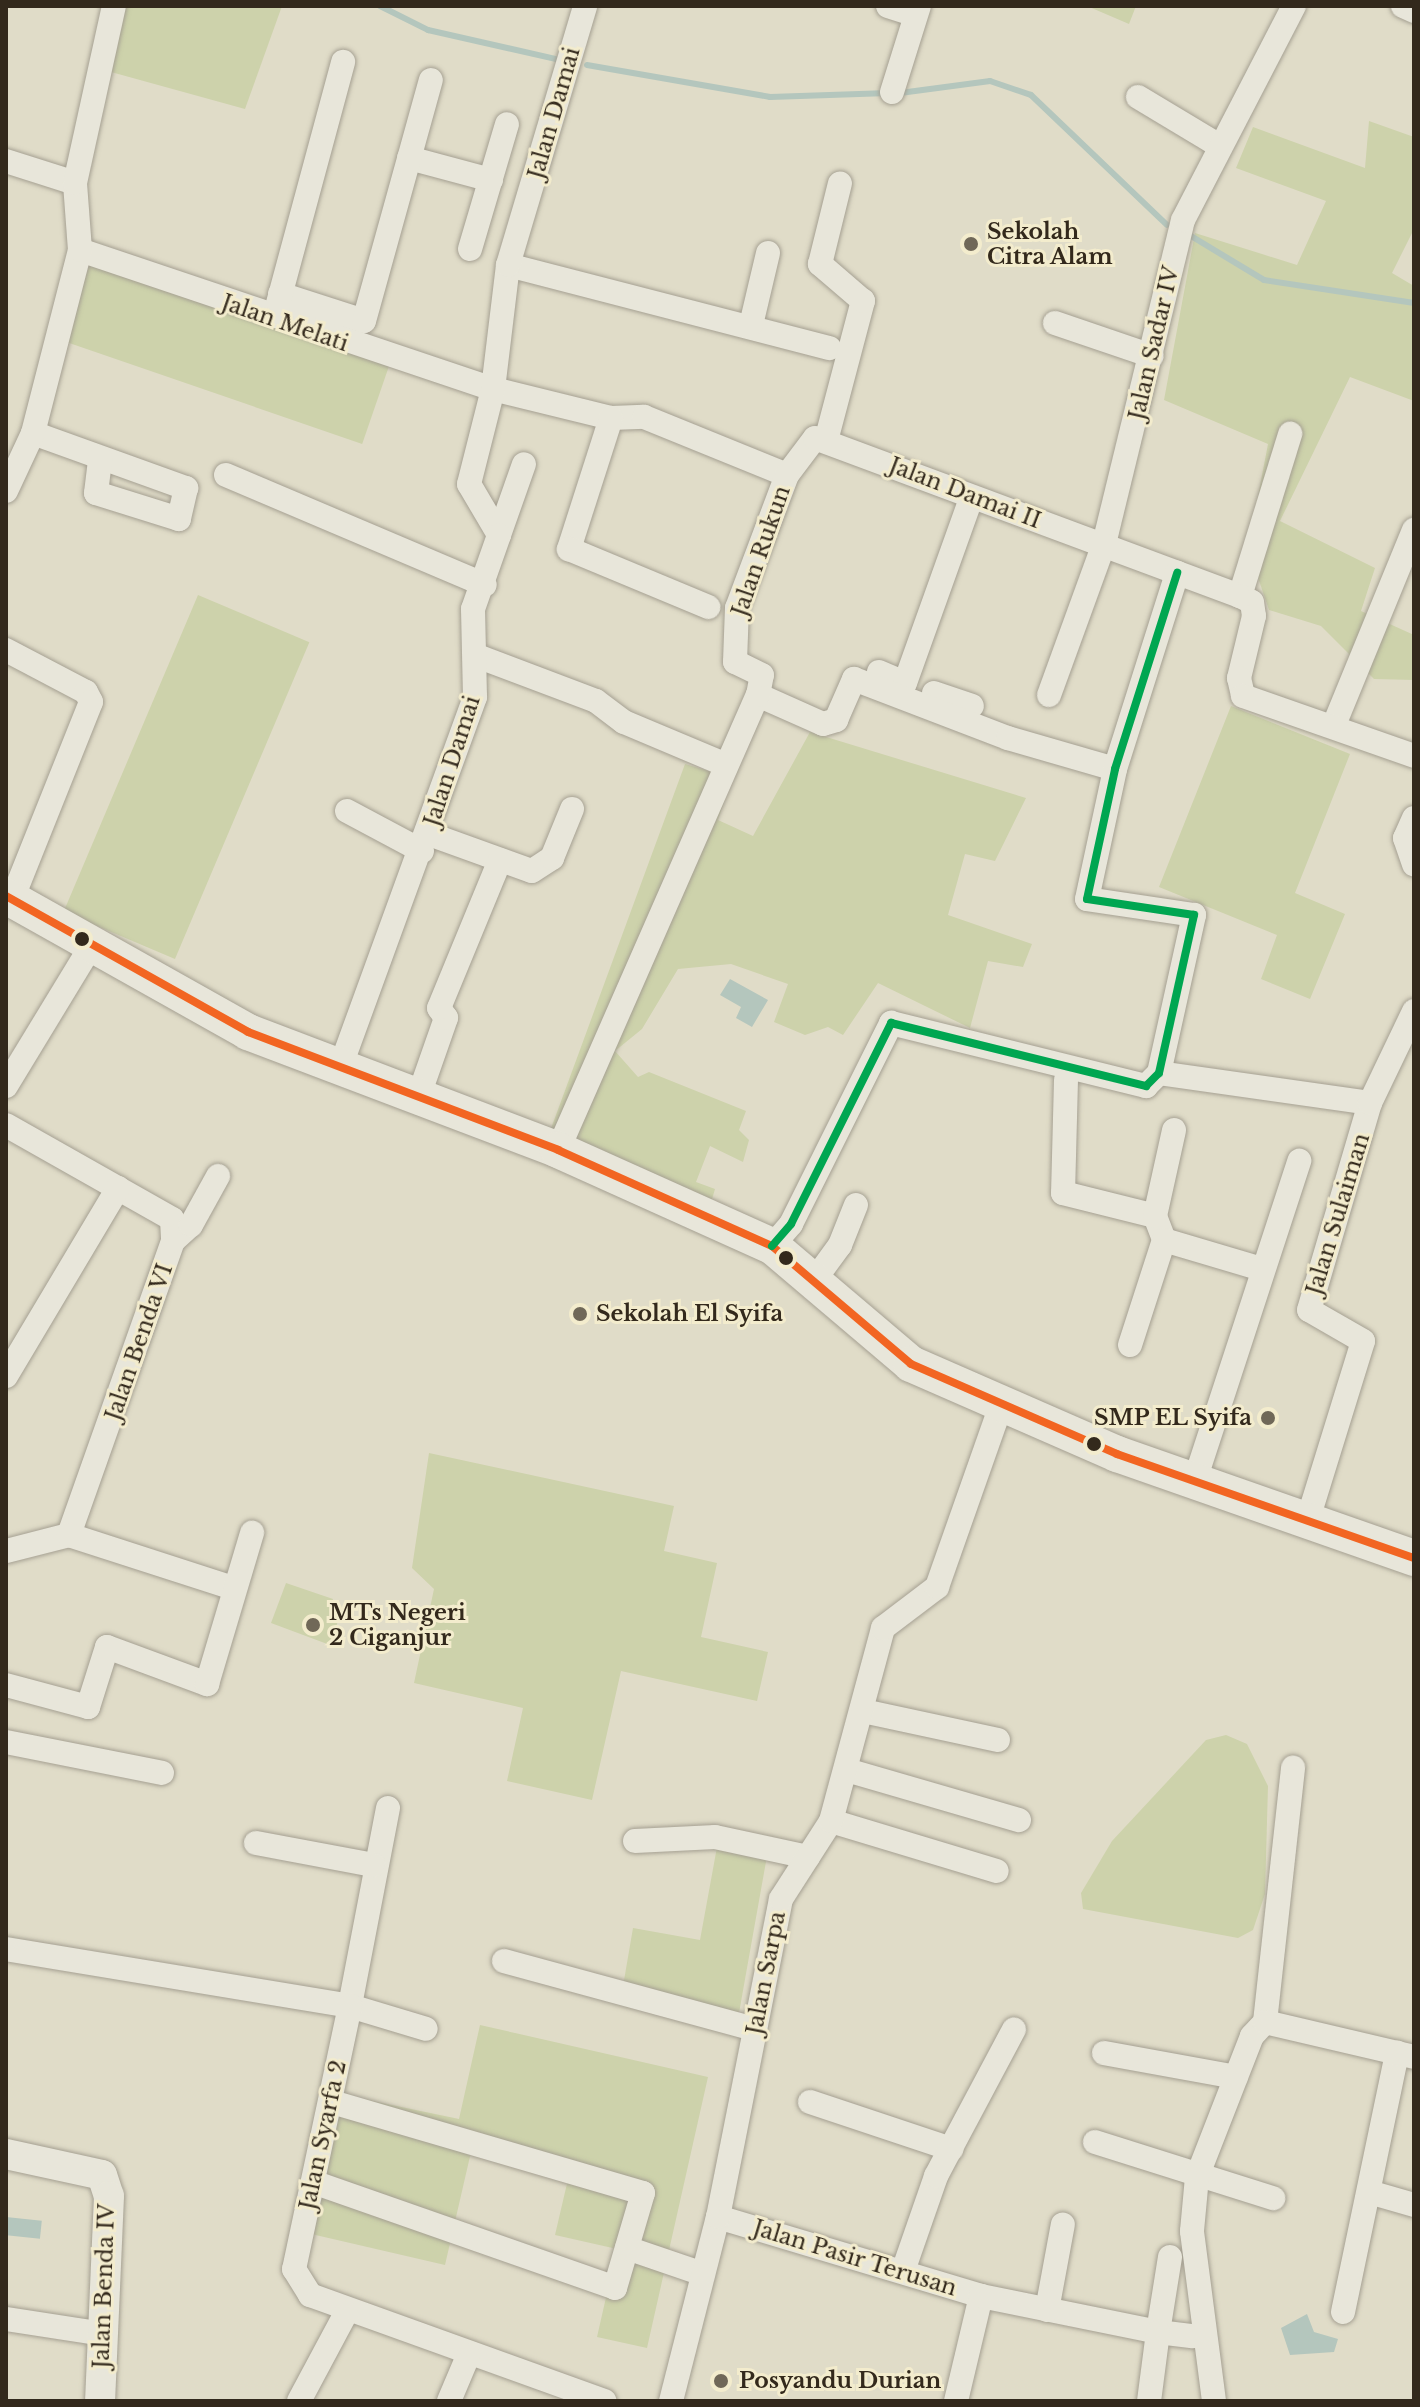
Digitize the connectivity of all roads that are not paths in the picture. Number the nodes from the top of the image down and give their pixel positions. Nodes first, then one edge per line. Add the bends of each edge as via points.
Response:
1 (114, 6) edge
2 (585, 6) edge
3 (888, 6) edge
4 (1294, 6) edge
5 (1403, 6) edge
6 (917, 10) edge
7 (1414, 11) edge
8 (343, 62) dead end
9 (431, 80) dead end
10 (892, 92) dead end
11 (1138, 97) dead end
12 (507, 124) dead end
13 (1218, 145) junction
14 (409, 158) junction
15 (6, 161) edge
16 (491, 180) junction
17 (75, 183) junction
18 (840, 183) dead end
19 (470, 249) dead end
20 (80, 250) junction
21 (768, 253) dead end
22 (508, 265) junction
23 (280, 294) junction
24 (273, 321) junction
25 (1055, 323) dead end
26 (751, 325) junction
27 (829, 348) dead end
28 (1152, 356) junction
29 (493, 389) junction
30 (611, 418) junction
31 (33, 433) junction
32 (1290, 434) dead end
33 (827, 437) junction
34 (100, 458) dead end
35 (524, 464) dead end
36 (226, 475) dead end
37 (787, 475) junction
38 (6, 491) edge
39 (971, 499) junction
40 (1414, 530) edge
41 (499, 535) junction
42 (1104, 544) junction
43 (1177, 573) junction
44 (485, 585) junction
45 (1240, 596) junction
46 (708, 607) dead end
47 (6, 650) edge
48 (477, 656) junction
49 (865, 667) dead end
50 (905, 683) junction
51 (758, 695) junction
52 (1049, 695) dead end
53 (972, 706) dead end
54 (1334, 725) junction
55 (1414, 756) edge
56 (724, 764) junction
57 (1115, 769) junction
58 (572, 809) dead end
59 (347, 811) dead end
60 (1414, 818) edge
61 (425, 842) junction
62 (500, 860) junction
63 (1414, 864) edge
64 (9, 898) edge
65 (91, 946) junction
66 (1412, 1023) edge
67 (340, 1068) junction
68 (1159, 1073) junction
69 (1066, 1080) dead end
70 (6, 1086) edge
71 (418, 1098) junction
72 (1370, 1103) junction
73 (6, 1125) edge
74 (1174, 1130) dead end
75 (558, 1150) junction
76 (1299, 1161) dead end
77 (218, 1176) dead end
78 (118, 1188) junction
79 (856, 1205) dead end
80 (1155, 1216) junction
81 (1164, 1240) junction
82 (173, 1241) junction
83 (772, 1246) junction
84 (1261, 1269) junction
85 (813, 1282) junction
86 (1130, 1345) dead end
87 (6, 1376) edge
88 (1001, 1405) junction
89 (1195, 1480) junction
90 (1308, 1519) junction
91 (252, 1533) dead end
92 (69, 1535) junction
93 (6, 1551) edge
94 (1414, 1558) edge
95 (233, 1588) junction
96 (6, 1685) edge
97 (863, 1711) junction
98 (998, 1740) dead end
99 (6, 1742) edge
100 (1293, 1768) dead end
101 (850, 1771) junction
102 (162, 1773) dead end
103 (388, 1808) dead end
104 (1019, 1820) dead end
105 (831, 1821) junction
106 (635, 1841) dead end
107 (256, 1843) dead end
108 (808, 1857) junction
109 (373, 1865) junction
110 (997, 1871) dead end
111 (6, 1949) edge
112 (504, 1961) dead end
113 (350, 2006) junction
114 (1265, 2022) junction
115 (426, 2029) dead end
116 (755, 2029) junction
117 (1014, 2029) dead end
118 (1104, 2053) dead end
119 (1406, 2055) edge
120 (1236, 2077) junction
121 (331, 2102) junction
122 (810, 2102) dead end
123 (1095, 2142) dead end
124 (951, 2149) junction
125 (6, 2154) edge
126 (1197, 2177) junction
127 (313, 2182) junction
128 (1369, 2192) junction
129 (1273, 2198) dead end
130 (1414, 2205) edge
131 (718, 2217) junction
132 (1063, 2224) dead end
133 (627, 2248) junction
134 (1170, 2257) dead end
135 (903, 2271) junction
136 (703, 2274) junction
137 (981, 2296) junction
138 (1047, 2310) junction
139 (1343, 2312) dead end
140 (346, 2313) junction
141 (6, 2319) edge
142 (1158, 2332) junction
143 (104, 2334) junction
144 (1193, 2336) dead end
145 (468, 2356) junction
146 (100, 2401) edge
147 (299, 2401) edge
148 (449, 2401) edge
149 (604, 2401) edge
150 (671, 2401) edge
151 (956, 2401) edge
152 (1149, 2401) edge
153 (1214, 2401) edge

1 - 17 street
2 - 22 street, Jalan Damai
3 - 6 street
4 - 13 street, Jalan Sadar IV
5 - 7 street
6 - 10 street
8 - 23 street
9 - 14 street
11 - 13 street
12 - 16 street
13 - 28 street, Jalan Sadar IV via 1183,220
14 - 16 street
14 - 23 street via 364,321
15 - 17 street
16 - 19 street
17 - 20 street
18 - 33 street via 820,264 863,301
20 - 24 street, Jalan Melati
20 - 31 street
21 - 26 street
22 - 26 street
22 - 29 street, Jalan Damai
23 - 24 street
24 - 29 street, Jalan Melati
25 - 28 street
26 - 27 street
28 - 42 street, Jalan Sadar IV
29 - 30 street
29 - 41 street, Jalan Damai via 469,484
30 - 37 street via 644,417
30 - 46 street via 569,549
31 - 34 street
31 - 38 street
32 - 45 street
33 - 37 street, Jalan Rukun via 804,444
33 - 39 street, Jalan Damai II
35 - 41 street
36 - 44 street
37 - 51 street, Jalan Rukun via 737,608 735,662 762,675
39 - 42 street, Jalan Damai II
39 - 50 street
40 - 54 street
41 - 44 street, Jalan Damai
42 - 43 street, Jalan Damai II
42 - 52 street, Jalan Sadar IV
43 - 45 street, Jalan Damai II
43 - 57 street
44 - 48 street, Jalan Damai via 472,622
45 - 54 street via 1252,602 1254,616 1239,678 1243,696
47 - 64 street via 86,692 91,702
48 - 56 street via 596,701 624,722
48 - 61 street, Jalan Damai via 475,697
49 - 50 street
50 - 53 street
51 - 56 street
51 - 57 street via 823,724 836,720 854,679 1008,738
54 - 55 street
56 - 75 street
57 - 68 street via 1087,899 1194,915
58 - 62 street via 544,869
59 - 61 street
60 - 63 street via 1405,838
61 - 62 street
61 - 67 street, Jalan Damai
62 - 71 street via 439,1008 446,1018
64 - 65 main road
65 - 67 main road via 188,1004
65 - 70 street
66 - 72 street
67 - 71 main road
68 - 72 street
68 - 83 street via 1146,1086 891,1023 791,1224
69 - 80 street via 1063,1193
71 - 75 main road
72 - 90 street, Jalan Sulaiman via 1309,1310 1363,1341
73 - 78 street, Jalan Benda VI
74 - 80 street
75 - 83 main road
76 - 84 street
77 - 82 street via 191,1225
78 - 82 street, Jalan Benda VI via 172,1219
78 - 87 street
79 - 85 street via 840,1245
80 - 81 street
81 - 84 street
81 - 86 street
82 - 92 street, Jalan Benda VI
83 - 85 main road
84 - 89 street
85 - 88 main road via 892,1352
88 - 89 main road
88 - 97 street, Jalan Sarpa via 937,1587 883,1628
89 - 90 main road
90 - 94 main road
91 - 95 street
92 - 93 street
92 - 95 street
95 - 96 street via 207,1684 107,1647 88,1707
97 - 98 street
97 - 101 street, Jalan Sarpa
99 - 102 street
100 - 114 street
101 - 104 street
101 - 105 street, Jalan Sarpa
103 - 109 street, Jalan Syarfa 2
105 - 108 street, Jalan Sarpa
105 - 110 street
106 - 108 street via 715,1837
107 - 109 street
108 - 116 street, Jalan Sarpa via 781,1899
109 - 113 street, Jalan Syarfa 2
111 - 113 street
112 - 116 street
113 - 115 street
113 - 121 street, Jalan Syarfa 2
114 - 119 street
114 - 120 street
116 - 131 street, Jalan Sarpa
117 - 124 street
118 - 120 street
119 - 128 street
120 - 126 street
121 - 127 street, Jalan Syarfa 2
121 - 133 street via 643,2193
122 - 124 street
123 - 126 street
124 - 135 street
125 - 143 street, Jalan Benda IV via 102,2175 109,2196
126 - 129 street
126 - 153 street via 1192,2231
127 - 133 street via 615,2288
127 - 140 street, Jalan Syarfa 2 via 294,2269 310,2295
128 - 130 street
128 - 139 street
131 - 135 street, Jalan Pasir Terusan
131 - 136 street, Jalan Sarpa
132 - 138 street
133 - 136 street
134 - 142 street
135 - 137 street, Jalan Pasir Terusan
136 - 150 street, Jalan Sarpa
137 - 138 street
137 - 151 street, Jalan Pasir Terusan
138 - 142 street
140 - 145 street, Jalan Syarfa 2
140 - 147 street
141 - 143 street
142 - 144 street
142 - 152 street
143 - 146 street, Jalan Benda IV
145 - 148 street
145 - 149 street, Jalan Syarfa 2

